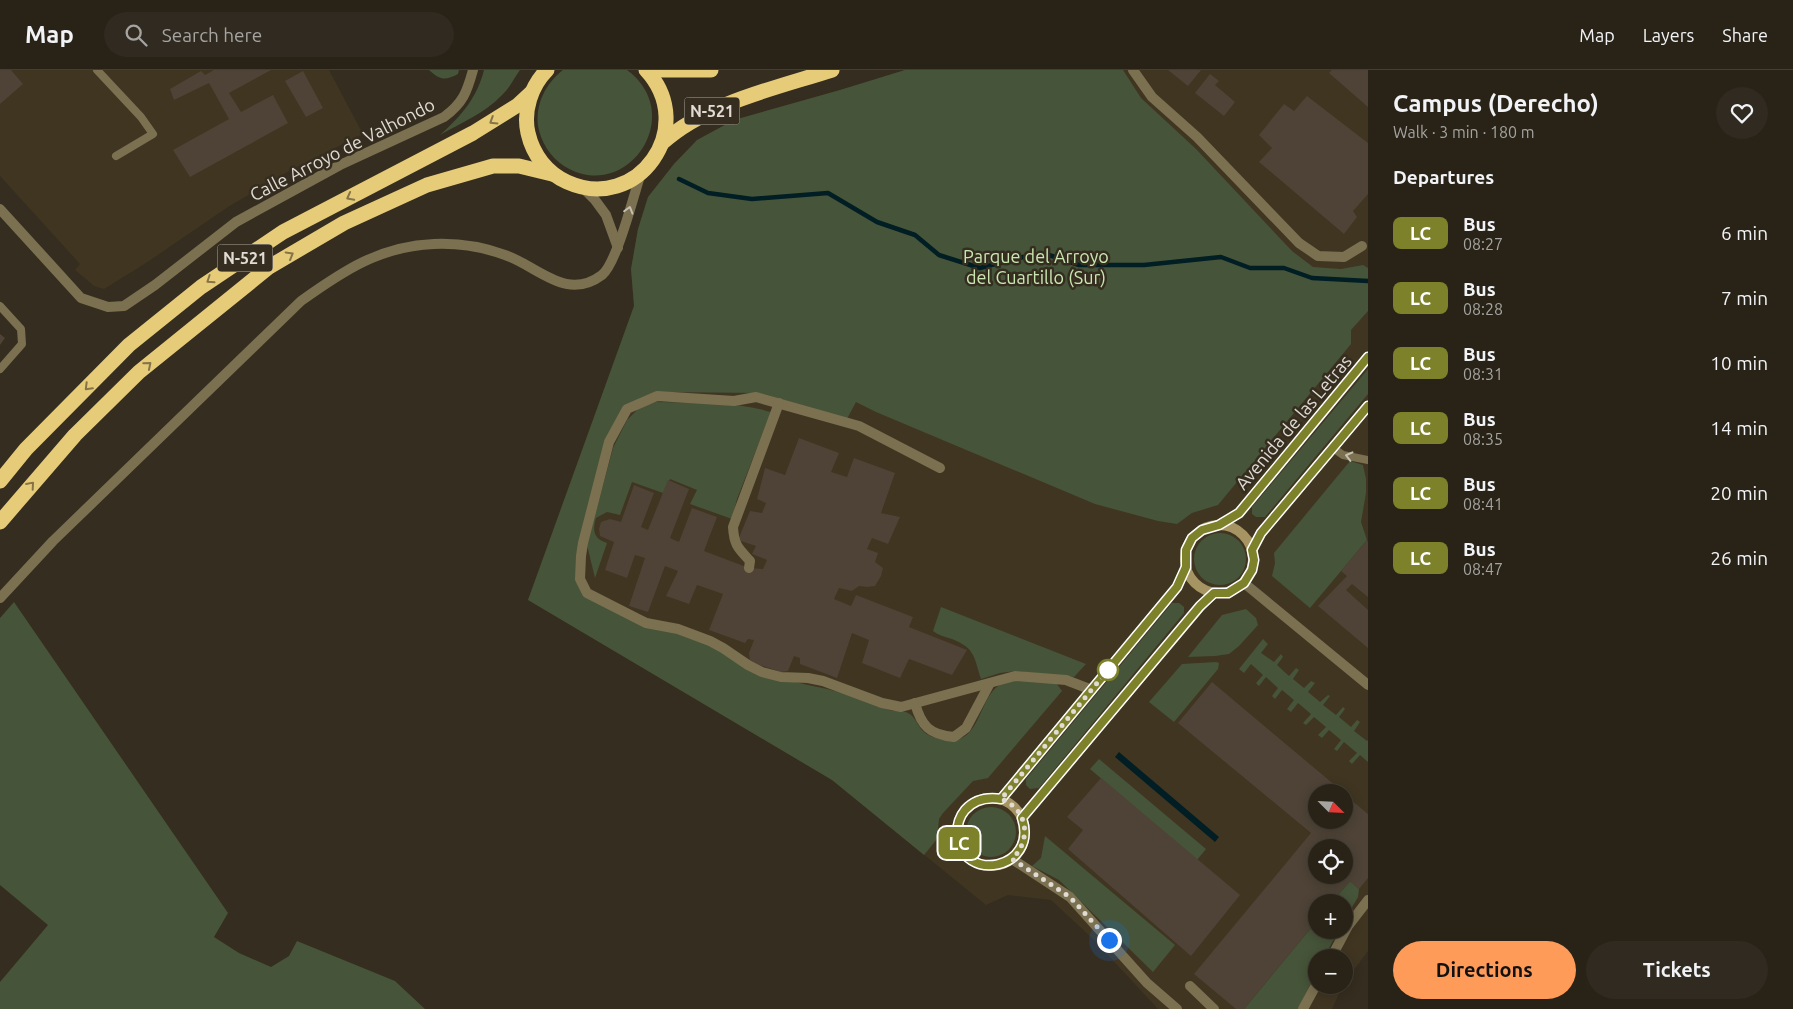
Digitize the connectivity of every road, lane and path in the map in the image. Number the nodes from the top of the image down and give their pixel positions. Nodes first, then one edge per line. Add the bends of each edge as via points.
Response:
1 (108, 70) edge
2 (472, 70) edge
3 (547, 70) edge
4 (646, 70) edge
5 (660, 70) edge
6 (711, 70) edge
7 (832, 70) edge
8 (1133, 70) edge
9 (98, 72) edge
10 (532, 92) junction
11 (662, 143) junction
12 (116, 156) dead end
13 (641, 173) junction
14 (552, 174) junction
15 (583, 188) junction
16 (0, 209) edge
17 (1362, 246) dead end
18 (618, 248) junction
19 (0, 306) edge
20 (1368, 357) edge
21 (0, 369) edge
22 (779, 403) junction
23 (1368, 406) edge
24 (1333, 448) junction
25 (1368, 460) edge
26 (940, 468) dead end
27 (0, 481) edge
28 (0, 522) edge
29 (1219, 525) junction
30 (1252, 550) junction
31 (1186, 567) junction
32 (749, 568) dead end
33 (1244, 583) junction
34 (1214, 593) junction
35 (0, 598) edge
36 (990, 683) junction
37 (1368, 685) edge
38 (1092, 690) junction
39 (915, 703) junction
40 (1001, 799) junction
41 (1022, 818) junction
42 (1012, 859) junction
43 (1368, 900) edge
44 (1336, 949) edge
45 (1190, 986) dead end
46 (1312, 994) edge
47 (1177, 1009) edge
48 (1214, 1009) edge
49 (1304, 1009) edge

1 - 9 lane
2 - 16 street, Calle Arroyo de Valhondo via 467,92 456,108 444,117 340,165 236,222 124,306 108,307 81,298
3 - 10 highway, N-521
4 - 11 highway, N-521 via 660,90 665,107
5 - 6 highway
7 - 11 highway, N-521 via 700,116
8 - 17 street via 1152,97 1197,138 1299,243 1318,256 1344,257
9 - 12 lane via 153,134
10 - 14 highway, N-521 via 527,110 530,141
10 -> 27 highway, N-521 via 518,105 473,133 283,232 201,287 129,345 26,449
11 - 13 highway, N-521
13 - 15 highway, N-521 via 614,187
18 -> 13 street
14 - 15 highway, N-521
28 -> 14 highway, N-521 via 75,435 139,372 268,267 344,223 427,185 493,166 518,166
15 - 18 street via 606,215
18 - 35 street via 603,274 585,284 569,285 547,278 506,255 460,244 413,245 382,253 339,274 294,308 53,541
19 - 21 lane via 21,329 22,344
20 - 29 main road, Avenida de las Letras via 1239,513
22 - 26 street via 859,426
22 - 32 street via 733,527 733,540 750,561
22 - 39 street via 756,396 734,401 657,396 627,408 609,442 583,543 580,579 587,593 618,610 646,623 678,629 710,641 762,672 823,681 901,707
23 - 24 main road
25 -> 24 lane via 1343,455
24 - 30 main road via 1261,533
29 - 30 main road via 1240,532
29 - 31 main road via 1206,528 1192,538 1186,550
30 - 33 main road via 1252,570
31 - 34 main road via 1197,585
31 - 38 main road via 1177,587
33 - 34 main road via 1228,593
33 - 37 street
34 - 41 main road
36 - 38 street via 1015,676 1066,680
36 - 39 street
36 - 39 street via 966,728 954,737 941,736 929,730 918,716
38 - 40 main road
40 - 41 main road via 1014,806
40 - 42 main road via 985,798 966,808 959,822 958,838 964,852 976,862 992,866
41 - 42 main road via 1024,840
42 - 47 street via 1070,897 1147,983
43 - 44 street
45 - 48 street
46 - 49 street

